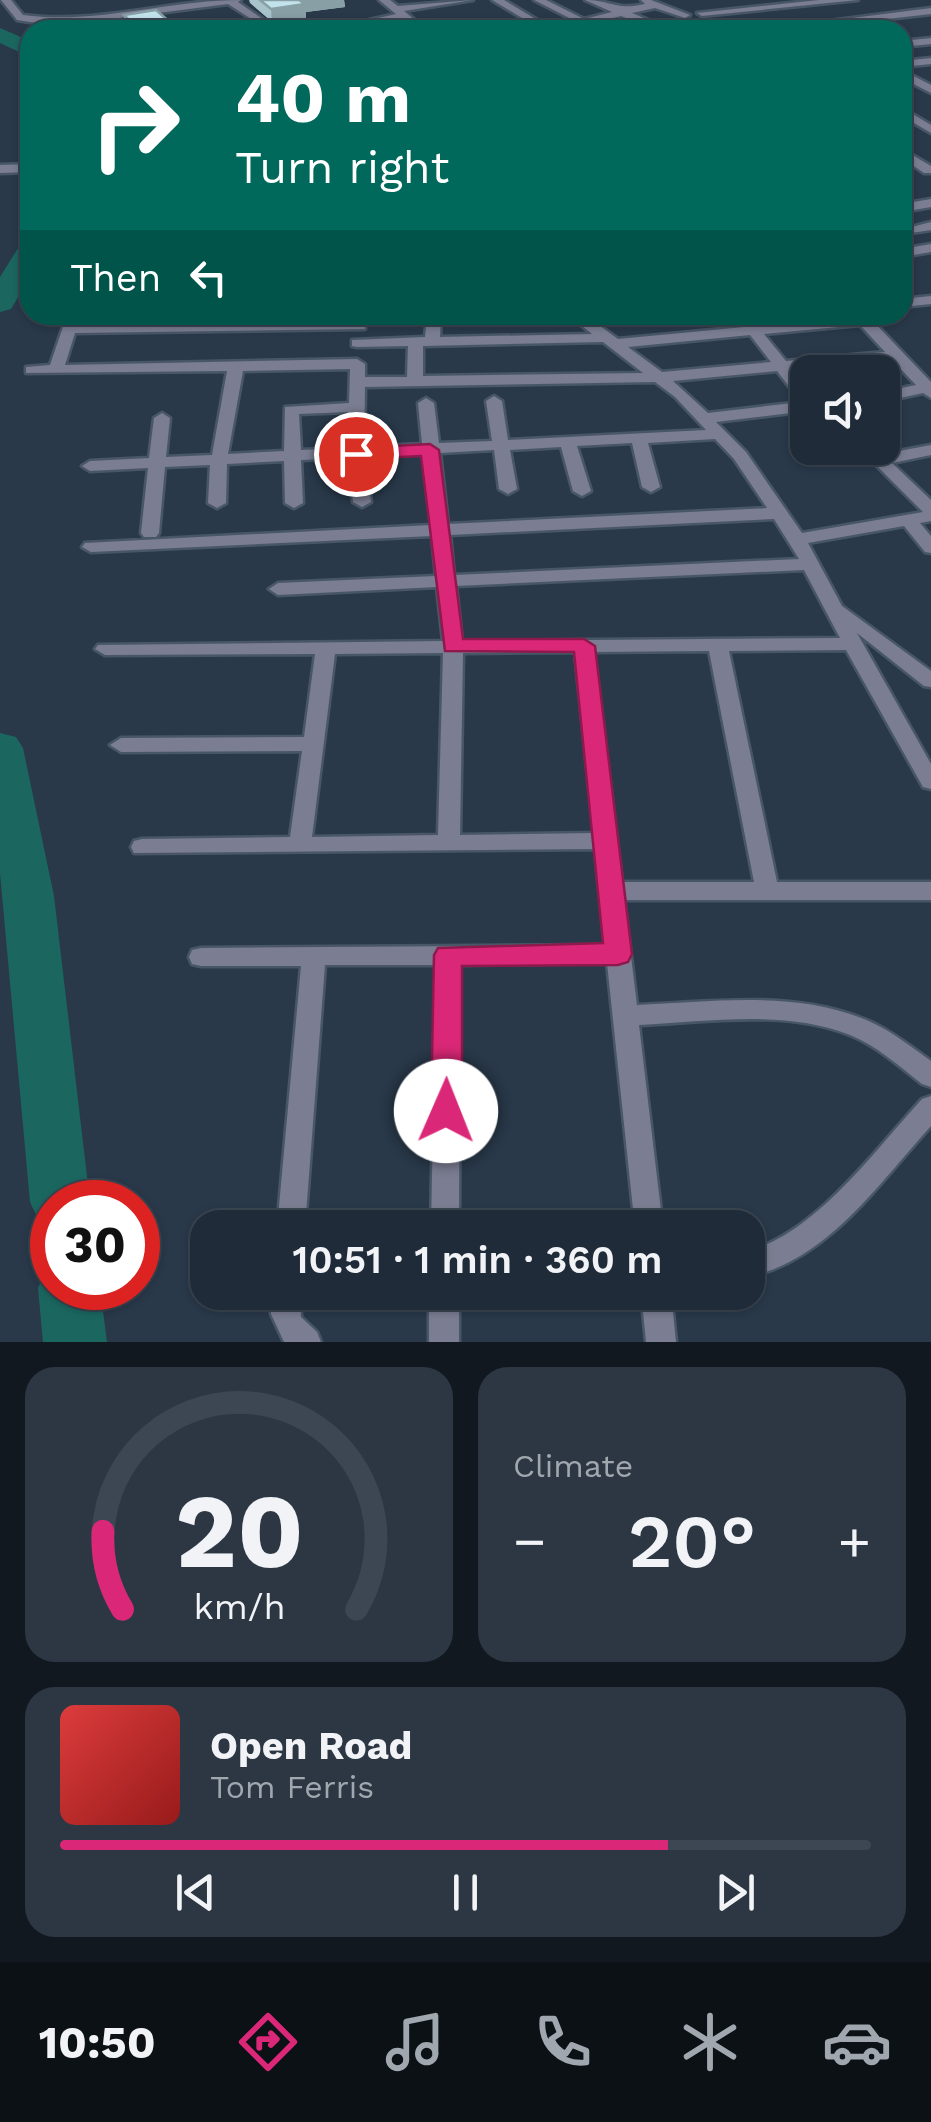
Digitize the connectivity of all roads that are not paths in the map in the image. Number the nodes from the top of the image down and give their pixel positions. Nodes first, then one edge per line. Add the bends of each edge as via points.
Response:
1 (233, 0) edge
2 (384, 0) edge
3 (468, 0) edge
4 (497, 0) edge
5 (538, 0) edge
6 (594, 0) edge
7 (749, 0) edge
8 (854, 0) edge
9 (648, 1) edge
10 (5, 2) edge
11 (441, 2) edge
12 (728, 2) edge
13 (556, 9) junction
14 (765, 9) junction
15 (400, 12) junction
16 (623, 12) junction
17 (702, 12) dead end
18 (931, 12) edge
19 (686, 15) dead end
20 (883, 16) junction
21 (100, 18) junction
22 (28, 20) edge
23 (68, 20) edge
24 (102, 20) edge
25 (258, 20) dead end
26 (369, 20) edge
27 (408, 20) edge
28 (532, 20) edge
29 (578, 20) edge
30 (590, 20) edge
31 (642, 20) edge
32 (783, 20) edge
33 (847, 20) edge
34 (890, 20) edge
35 (71, 325) edge
36 (216, 325) edge
37 (430, 325) edge
38 (589, 325) edge
39 (750, 325) edge
40 (804, 325) edge
41 (869, 325) edge
42 (360, 328) edge
43 (754, 331) junction
44 (424, 341) junction
45 (610, 341) junction
46 (900, 355) joint
47 (790, 365) edge
48 (236, 366) junction
49 (782, 366) junction
50 (56, 369) junction
51 (31, 370) dead end
52 (357, 373) junction
53 (662, 377) junction
54 (790, 377) edge
55 (415, 381) junction
56 (930, 390) edge
57 (900, 394) edge
58 (494, 401) dead end
59 (426, 403) dead end
60 (356, 406) junction
61 (790, 406) edge
62 (162, 418) dead end
63 (708, 418) junction
64 (722, 434) junction
65 (638, 439) junction
66 (568, 442) junction
67 (499, 446) junction
68 (430, 450) junction
69 (931, 450) edge
70 (900, 452) edge
71 (356, 454) junction
72 (292, 456) junction
73 (219, 460) junction
74 (157, 463) junction
75 (884, 465) edge
76 (90, 466) dead end
77 (651, 487) dead end
78 (508, 489) dead end
79 (582, 491) dead end
80 (362, 502) dead end
81 (218, 503) dead end
82 (294, 503) dead end
83 (780, 513) junction
84 (931, 513) edge
85 (909, 521) junction
86 (439, 531) junction
87 (150, 532) dead end
88 (797, 539) junction
89 (91, 548) dead end
90 (931, 548) edge
91 (811, 564) junction
92 (445, 582) junction
93 (278, 590) dead end
94 (835, 607) junction
95 (856, 644) junction
96 (718, 645) junction
97 (453, 646) junction
98 (584, 646) junction
99 (326, 647) junction
100 (105, 649) dead end
101 (931, 681) edge
102 (313, 744) junction
103 (121, 745) dead end
104 (931, 782) edge
105 (606, 842) junction
106 (449, 843) junction
107 (300, 845) junction
108 (142, 847) dead end
109 (612, 891) junction
110 (767, 891) junction
111 (931, 891) edge
112 (618, 954) junction
113 (448, 955) junction
114 (314, 956) junction
115 (201, 957) dead end
116 (625, 1015) junction
117 (931, 1076) edge
118 (931, 1107) edge
119 (292, 1210) edge
120 (445, 1210) edge
121 (646, 1210) edge
122 (765, 1260) edge
123 (284, 1310) edge
124 (444, 1310) edge
125 (658, 1310) edge
126 (306, 1342) edge
127 (444, 1342) edge
128 (661, 1342) edge

1 - 21 street
1 - 25 street
2 - 15 street
3 - 11 street
4 - 28 street
5 - 13 street
6 - 13 street
6 - 16 street
7 - 12 street
7 - 14 street
8 - 14 street
8 - 20 street
9 - 16 street
9 - 19 street
10 - 22 street
11 - 15 street
13 - 29 street
14 - 17 street
14 - 32 street
15 - 26 street
15 - 27 street
16 - 30 street
16 - 31 street
18 - 20 street
20 - 33 street
20 - 34 street
21 - 23 street
21 - 24 street
35 - 50 street
36 - 42 street
37 - 44 street
38 - 45 street
39 - 43 street
40 - 43 street
41 - 46 street
42 - 44 street
42 - 52 street
43 - 45 street
43 - 49 street
44 - 45 street
44 - 55 street
45 - 53 street
46 - 56 street
47 - 49 street
48 - 50 street
48 - 52 street
48 - 73 street
49 - 53 street
49 - 54 street
50 - 51 street
52 - 55 street
52 - 60 street
53 - 55 street
53 - 63 street
56 - 57 street
58 - 67 street
59 - 68 street
60 - 71 street
60 - 72 street via 291,410
61 - 63 street
62 - 74 street
63 - 64 street
64 - 65 street
64 - 83 street
65 - 66 street
65 - 77 street
66 - 67 street
66 - 79 street
67 - 68 street
67 - 78 street
68 - 71 street
68 - 86 street
69 - 70 street
71 - 72 street
71 - 80 street
72 - 73 street
72 - 82 street
73 - 74 street
73 - 81 street
74 - 76 street
74 - 87 street
75 - 84 street
83 - 86 street
83 - 88 street
84 - 85 street
85 - 88 street
85 - 90 street
86 - 89 street
86 - 92 street
88 - 91 street
91 - 92 street
91 - 94 street
92 - 93 street
92 - 97 street
94 - 95 street
94 - 101 street
95 - 96 street
95 - 104 street
96 - 98 street
96 - 110 street
97 - 98 street
97 - 99 street
97 - 106 street
98 - 105 street
99 - 100 street
99 - 102 street
102 - 103 street
102 - 107 street
105 - 106 street
105 - 109 street
106 - 107 street
107 - 108 street
109 - 110 street
109 - 112 street
110 - 111 street
112 - 113 street
112 - 116 street
113 - 114 street
113 - 120 street
114 - 115 street
114 - 119 street
116 - 117 street via 766,1013 837,1020 862,1029
116 - 121 street
118 - 122 street via 816,1229
123 - 126 street via 291,1332
124 - 127 street
125 - 128 street

